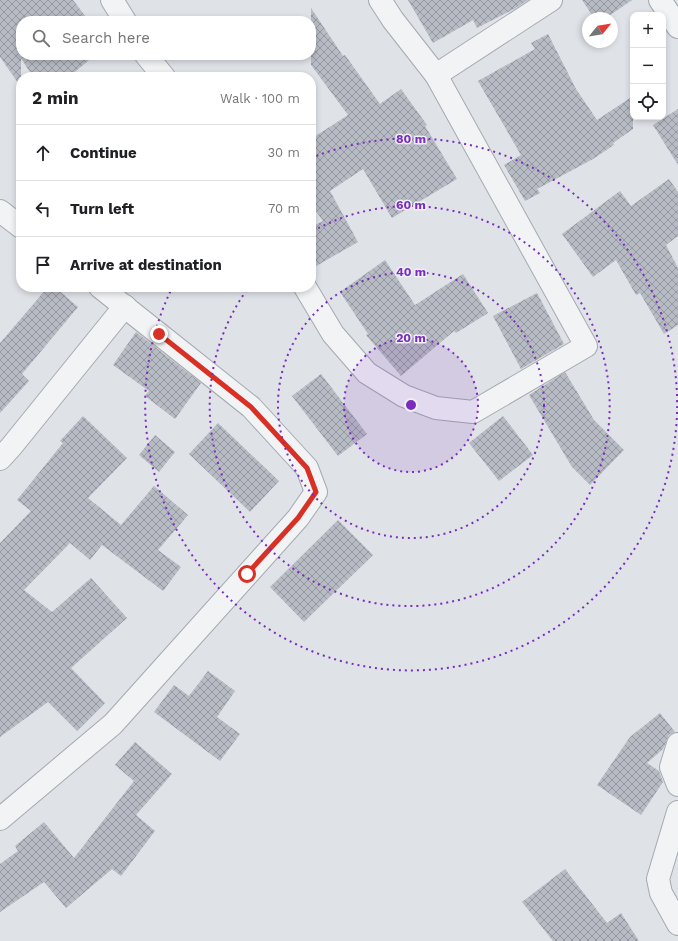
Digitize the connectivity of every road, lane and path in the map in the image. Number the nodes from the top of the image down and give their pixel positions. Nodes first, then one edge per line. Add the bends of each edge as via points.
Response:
1 (112, 0) edge
2 (380, 0) edge
3 (551, 0) edge
4 (660, 0) edge
5 (122, 16) edge
6 (678, 27) edge
7 (150, 60) edge
8 (160, 72) edge
9 (436, 75) junction
10 (0, 211) edge
11 (16, 223) edge
12 (107, 292) edge
13 (308, 292) edge
14 (125, 306) junction
15 (0, 459) edge
16 (678, 744) edge
17 (678, 785) edge
18 (678, 812) edge
19 (0, 819) edge
20 (678, 924) edge

1 - 5 street
2 - 9 street
3 - 9 street
4 - 6 street
7 - 8 street
9 - 13 street via 586,346 472,412 436,408 404,396 367,373 333,334
10 - 11 street
12 - 14 street
14 - 15 street
14 - 19 street via 251,407 307,468 316,492 298,518 113,724
16 - 17 street via 671,767
18 - 20 street via 658,879 661,893

